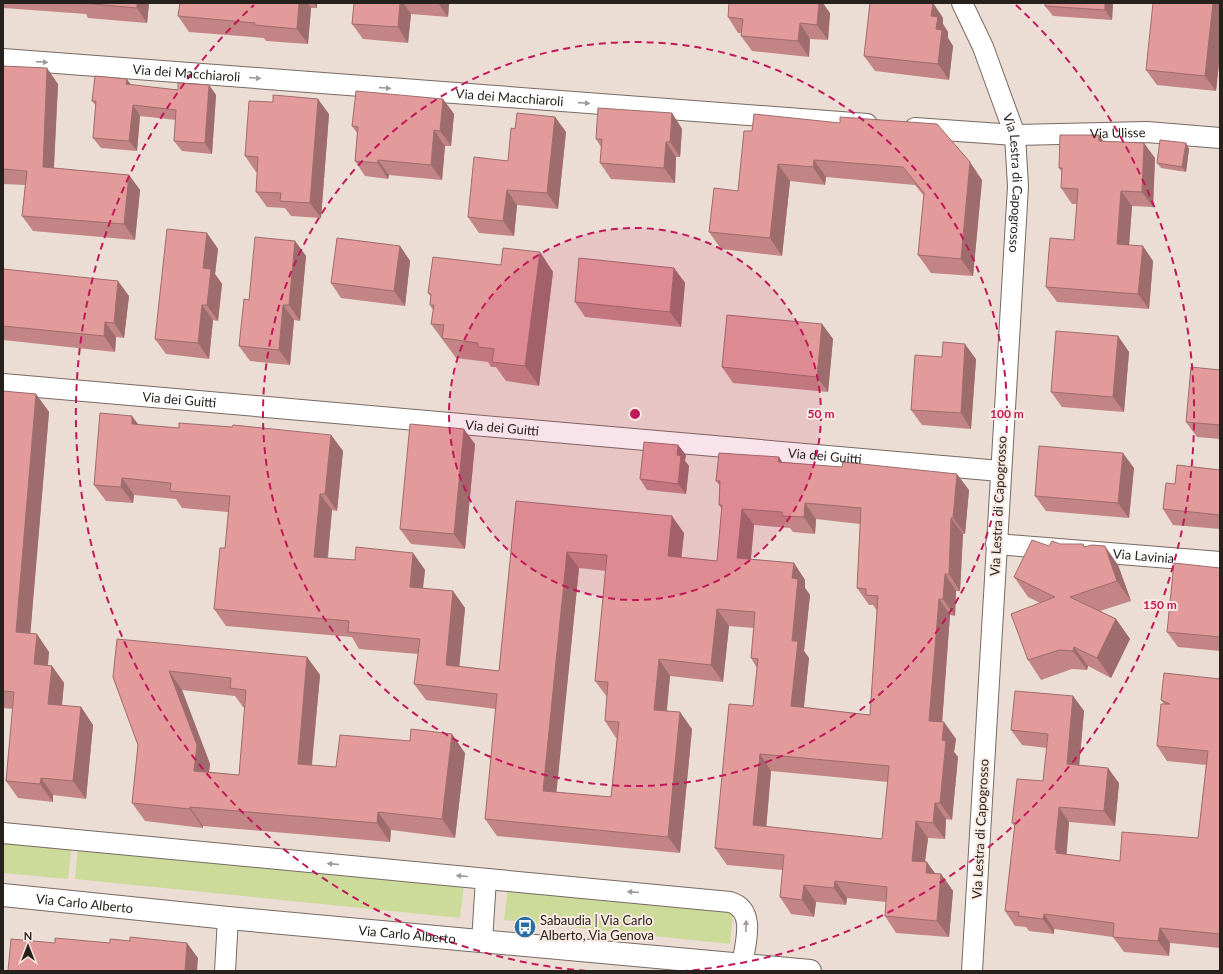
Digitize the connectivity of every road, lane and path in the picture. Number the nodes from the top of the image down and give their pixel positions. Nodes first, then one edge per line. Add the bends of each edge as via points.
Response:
1 (962, 3) edge
2 (3, 59) edge
3 (1015, 135) junction
4 (1220, 138) edge
5 (3, 384) edge
6 (1000, 471) junction
7 (996, 544) junction
8 (1220, 562) edge
9 (3, 833) edge
10 (486, 879) junction
11 (3, 895) edge
12 (228, 918) junction
13 (482, 941) junction
14 (750, 967) edge
15 (226, 971) edge
16 (810, 971) edge
17 (972, 971) edge

1 - 3 street, Via Lestra di Capogrosso via 983,47
2 -> 3 street, Via dei Macchiaroli
3 - 4 street, Via Ulisse via 1147,132
3 - 6 street, Via Lestra di Capogrosso via 1018,186
5 - 6 street, Via dei Guitti
6 - 7 street, Via Lestra di Capogrosso
7 - 8 street, Via Lavinia
7 - 17 street, Via Lestra di Capogrosso
10 -> 9 street
10 - 13 street
14 -> 10 street via 747,922 743,909 738,904
11 - 12 street, Via Carlo Alberto
12 - 13 street, Via Carlo Alberto
12 - 15 street
13 - 14 street, Via Carlo Alberto
14 - 16 street, Via Carlo Alberto

